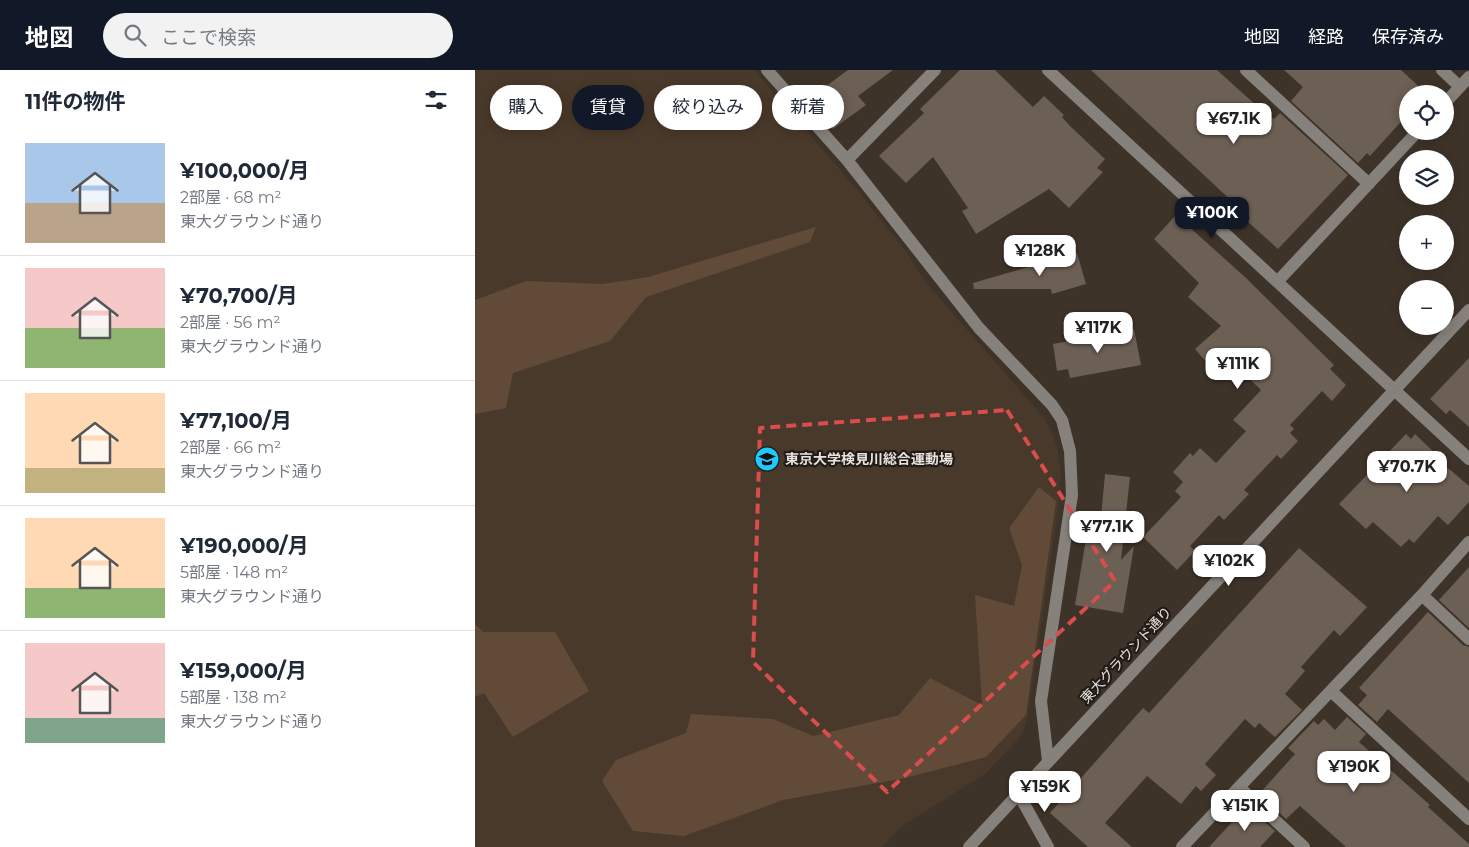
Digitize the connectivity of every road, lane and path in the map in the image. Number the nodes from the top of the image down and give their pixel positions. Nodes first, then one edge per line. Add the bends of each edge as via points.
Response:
1 (767, 70) edge
2 (1048, 70) edge
3 (1246, 70) edge
4 (1442, 70) edge
5 (932, 71) edge
6 (1465, 82) edge
7 (1454, 94) edge
8 (1410, 140) edge
9 (847, 160) junction
10 (1369, 184) junction
11 (1278, 281) junction
12 (1469, 310) edge
13 (1394, 390) junction
14 (1469, 460) edge
15 (1469, 542) edge
16 (1421, 595) junction
17 (1469, 639) edge
18 (1331, 691) junction
19 (1048, 761) junction
20 (1239, 787) junction
21 (1018, 793) junction
22 (1469, 819) edge
23 (969, 847) edge
24 (1048, 847) edge
25 (1182, 847) edge
26 (1304, 847) edge

1 - 9 street
2 - 11 street
3 - 10 street
4 - 6 street
5 - 9 street
6 - 7 street
8 - 10 street
9 - 19 street via 979,328 1051,405 1067,435 1073,468 1072,495 1041,701
10 - 11 street
11 - 13 street
12 - 13 street, 東大グラウンド通り
13 - 14 street
13 - 19 street, 東大グラウンド通り
15 - 16 street
16 - 17 street
16 - 18 street
18 - 20 street
18 - 22 street
19 - 21 street, 東大グラウンド通り
20 - 25 street
20 - 26 street
21 - 23 street, 東大グラウンド通り
21 - 24 street

